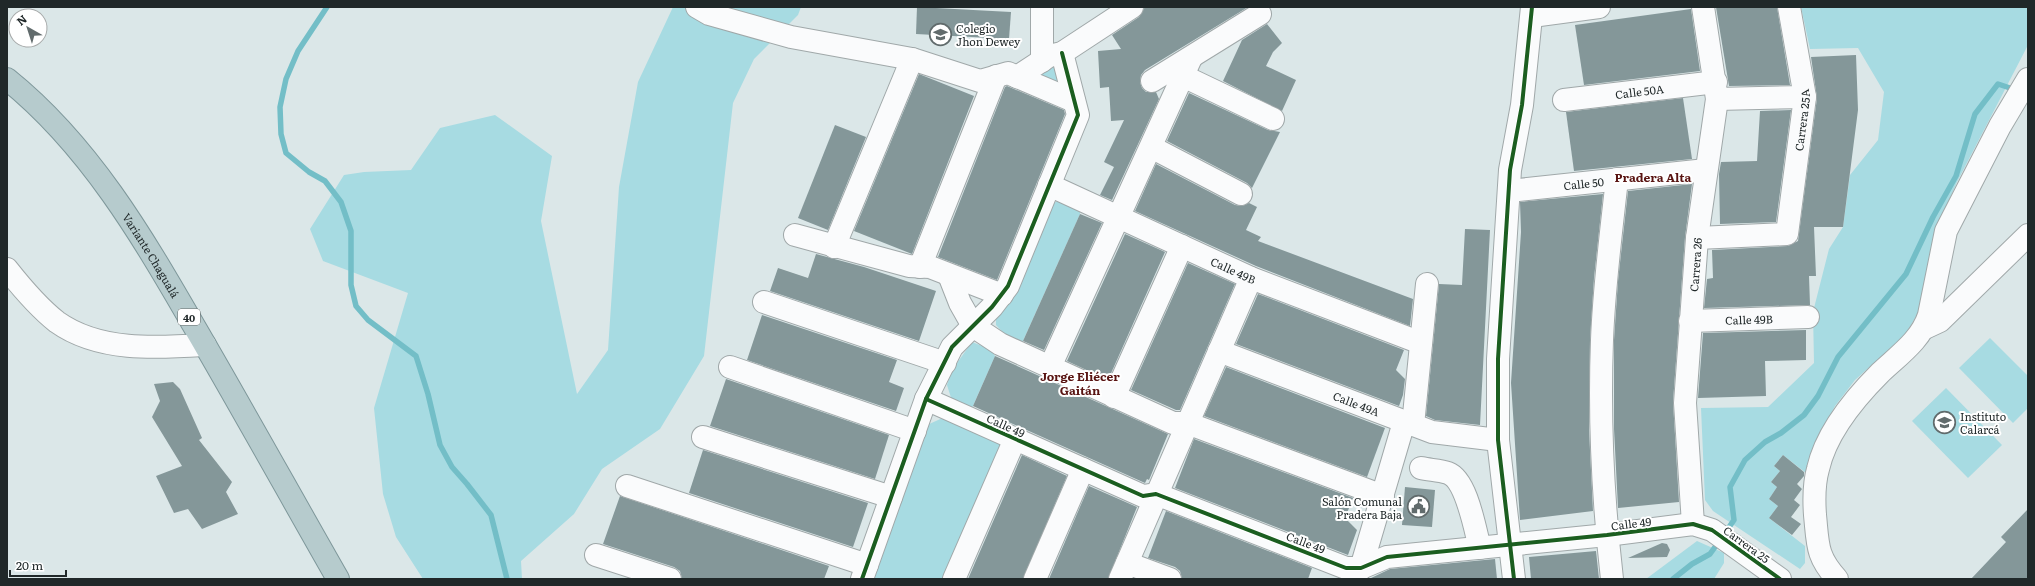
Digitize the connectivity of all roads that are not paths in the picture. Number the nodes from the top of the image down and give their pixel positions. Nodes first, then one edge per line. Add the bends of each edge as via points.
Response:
1 (697, 7) edge
2 (1042, 7) edge
3 (1132, 7) edge
4 (1599, 7) edge
5 (1703, 7) edge
6 (1789, 7) edge
7 (1532, 11) edge
8 (1260, 14) dead end
9 (1062, 53) junction
10 (912, 59) junction
11 (1042, 61) junction
12 (1187, 67) junction
13 (1007, 77) junction
14 (7, 79) edge
15 (2028, 79) edge
16 (1152, 82) dead end
17 (1716, 90) junction
18 (1805, 97) junction
19 (1564, 100) dead end
20 (1074, 101) junction
21 (1273, 119) dead end
22 (1151, 148) junction
23 (1706, 170) junction
24 (1617, 179) junction
25 (1049, 185) junction
26 (1509, 191) junction
27 (1241, 194) dead end
28 (1119, 217) junction
29 (795, 235) dead end
30 (2028, 235) edge
31 (1697, 238) junction
32 (1182, 246) junction
33 (834, 247) junction
34 (920, 267) junction
35 (7, 269) edge
36 (949, 275) junction
37 (1251, 278) junction
38 (1427, 284) dead end
39 (1002, 295) junction
40 (764, 302) dead end
41 (1808, 317) dead end
42 (1690, 321) junction
43 (973, 326) junction
44 (1925, 328) junction
45 (1421, 342) junction
46 (205, 345) junction
47 (1219, 351) junction
48 (945, 363) junction
49 (730, 367) dead end
50 (1050, 367) junction
51 (1114, 397) junction
52 (926, 399) junction
53 (1187, 423) junction
54 (1409, 424) junction
55 (915, 431) junction
56 (703, 437) dead end
57 (1015, 439) junction
58 (1498, 440) junction
59 (1420, 468) dead end
60 (1083, 469) junction
61 (627, 486) dead end
62 (1156, 494) junction
63 (1383, 496) junction
64 (891, 497) junction
65 (1702, 527) junction
66 (1607, 535) junction
67 (1511, 545) junction
68 (1480, 548) junction
69 (596, 555) dead end
70 (1123, 571) edge
71 (865, 572) edge
72 (1357, 573) edge
73 (1826, 574) edge
74 (338, 579) edge
75 (670, 579) edge
76 (954, 579) edge
77 (1035, 579) edge
78 (1170, 579) edge
79 (1514, 579) edge
80 (1612, 579) edge
81 (1780, 579) edge

1 - 10 street via 709,14 791,37
2 - 11 street
3 - 9 street
4 - 7 street
5 - 17 street, Carrera 26
6 - 18 street, Carrera 25A
7 - 26 street
8 - 12 street
9 - 11 street via 1049,56
9 - 20 street
10 - 13 street via 980,81
10 - 33 street
11 - 13 street
12 - 16 street
12 - 21 street
12 - 22 street
13 - 20 street
13 - 34 street
14 - 46 highway, Variante Chagualá / 40 via 53,120 122,206
15 - 44 street via 2000,126 1946,231
17 - 18 street, Calle 50A
17 - 19 street, Calle 50A
17 - 23 street, Carrera 26
18 - 31 street, Carrera 25A via 1787,234
20 - 25 street via 1078,115
22 - 27 street
22 - 28 street
23 - 24 street, Calle 50
23 - 31 street, Carrera 26
24 - 26 street, Calle 50
24 - 66 street via 1602,340 1602,437
25 - 28 street, Calle 49B
25 - 39 street
26 - 58 street via 1498,359
28 - 32 street, Calle 49B
28 - 50 street
29 - 33 street
30 - 44 street via 1940,321
31 - 42 street, Carrera 26
32 - 37 street, Calle 49B
32 - 51 street
33 - 34 street
34 - 36 street via 930,267
35 - 46 street via 30,298 58,322 83,336 115,344 152,348
36 - 39 street
36 - 43 street
37 - 45 street, Calle 49B
37 - 47 street
38 - 45 street
39 - 43 street
40 - 48 street
41 - 42 street, Calle 49B
42 - 65 street, Carrera 26 via 1685,403
43 - 48 street via 952,347
43 - 50 street via 1000,344
44 - 73 street via 1912,344 1863,390 1847,410 1831,438 1818,469 1815,504 1818,547
45 - 54 street
46 - 74 highway, Variante Chagualá / 40
47 - 53 street
47 - 54 street, Calle 49A
48 - 52 street
49 - 55 street
50 - 51 street
51 - 53 street via 1173,423
52 - 55 street
52 - 57 street, Calle 49
53 - 62 street
53 - 63 street
54 - 58 street, Calle 49A via 1432,432
54 - 63 street
55 - 64 street
56 - 64 street
57 - 60 street, Calle 49
57 - 76 street
58 - 67 street
59 - 68 street via 1449,473 1460,482
60 - 62 street, Calle 49 via 1143,496
60 - 77 street
61 - 71 street
62 - 70 street
62 - 72 street, Calle 49
63 - 72 street
64 - 71 street
65 - 66 street, Calle 49
65 - 81 street, Carrera 25
66 - 67 street, Calle 49
66 - 80 street
67 - 68 street, Calle 49
67 - 79 street
68 - 72 street, Calle 49 via 1387,558
69 - 75 street
70 - 78 street

